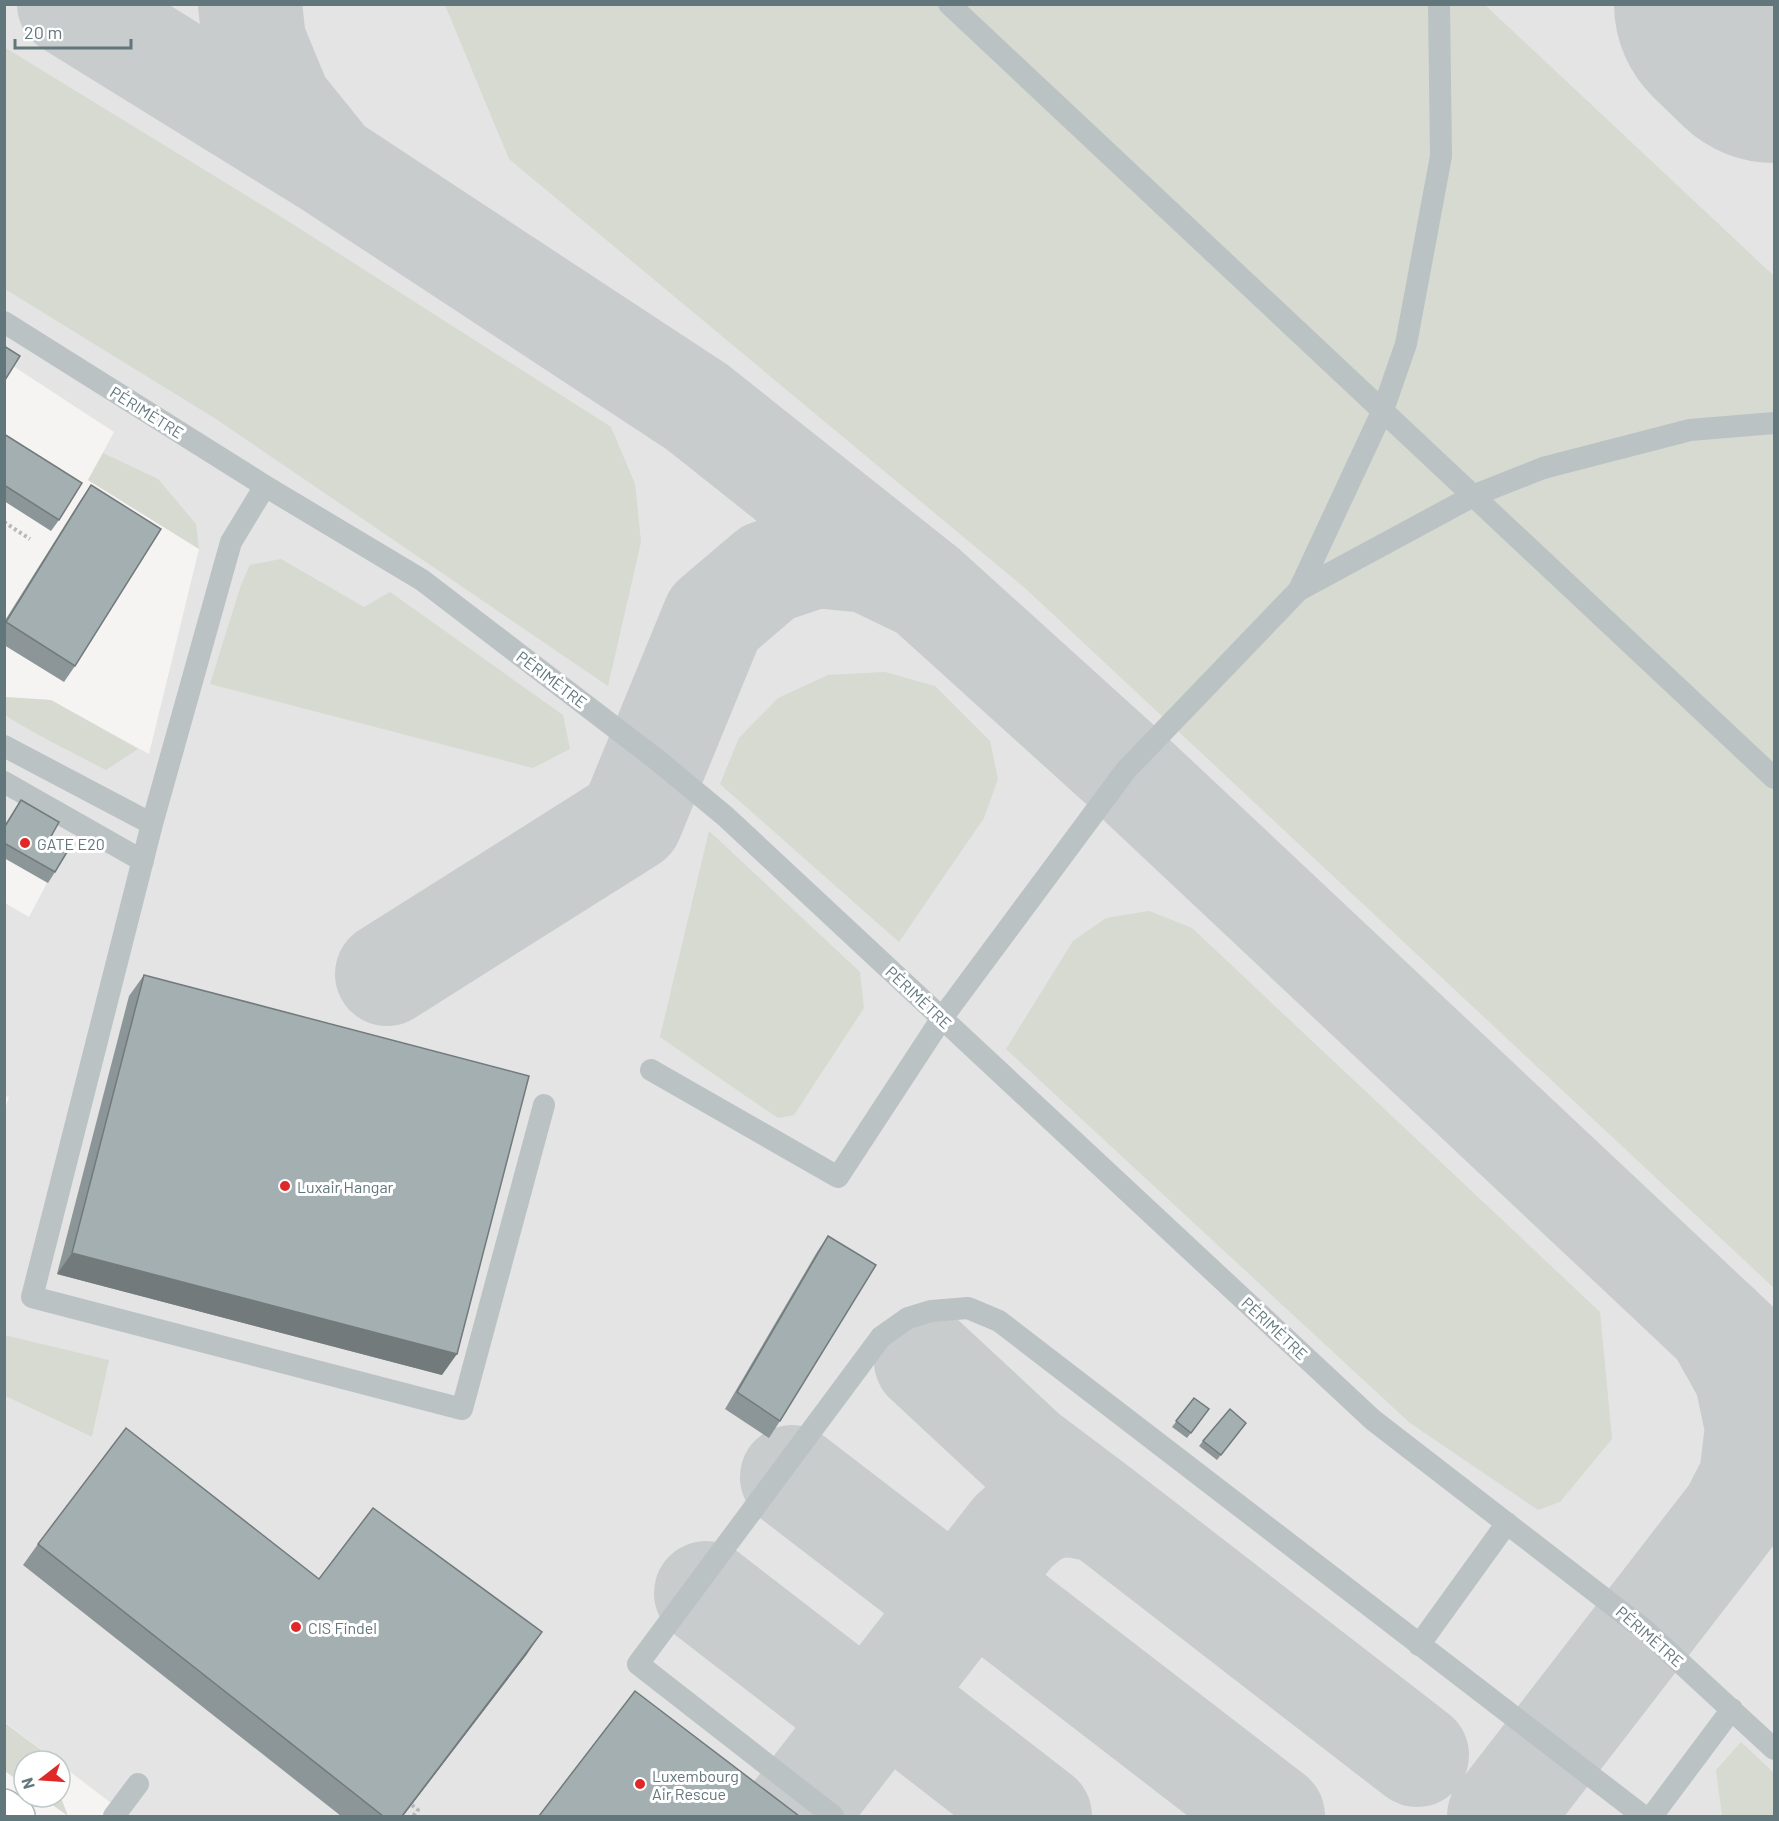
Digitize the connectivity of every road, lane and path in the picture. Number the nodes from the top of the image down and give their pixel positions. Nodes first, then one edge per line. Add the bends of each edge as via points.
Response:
1 (949, 4) edge
2 (1439, 4) edge
3 (4, 322) edge
4 (1383, 410) junction
5 (1774, 423) edge
6 (265, 486) junction
7 (1474, 495) junction
8 (4, 522) edge
9 (30, 539) dead end
10 (1299, 590) junction
11 (4, 746) edge
12 (1774, 778) edge
13 (4, 782) edge
14 (152, 824) junction
15 (143, 861) junction
16 (942, 1018) junction
17 (651, 1070) dead end
18 (544, 1105) dead end
19 (1508, 1523) junction
20 (1419, 1644) junction
21 (1732, 1709) junction
22 (1774, 1749) edge
23 (138, 1784) dead end
24 (412, 1805) edge
25 (4, 1806) edge
26 (18, 1816) edge
27 (114, 1816) edge
28 (412, 1816) edge
29 (833, 1816) edge
30 (1643, 1816) edge
31 (1652, 1816) edge

1 - 4 lane
2 - 4 lane via 1441,156 1406,344
3 - 6 lane, PÉRIMÈTRE
4 - 7 lane
4 - 10 lane
5 - 7 lane via 1690,430 1543,468
6 - 14 lane via 231,542
6 - 16 lane, PÉRIMÈTRE via 422,580 656,759 725,816
7 - 10 lane
7 - 12 lane
8 - 9 path
10 - 16 lane via 1126,770
11 - 14 lane
13 - 15 lane
14 - 15 lane
15 - 18 lane via 33,1297 462,1409
16 - 17 lane via 838,1177
16 - 19 lane, PÉRIMÈTRE via 1373,1420
19 - 20 lane
19 - 21 lane, PÉRIMÈTRE via 1645,1630
20 - 29 lane via 999,1321 968,1308 931,1311 908,1318 881,1337 638,1664
20 - 30 lane
21 - 22 lane, PÉRIMÈTRE
21 - 31 lane
23 - 27 lane
24 - 28 path via 418,1810
25 - 26 main road

